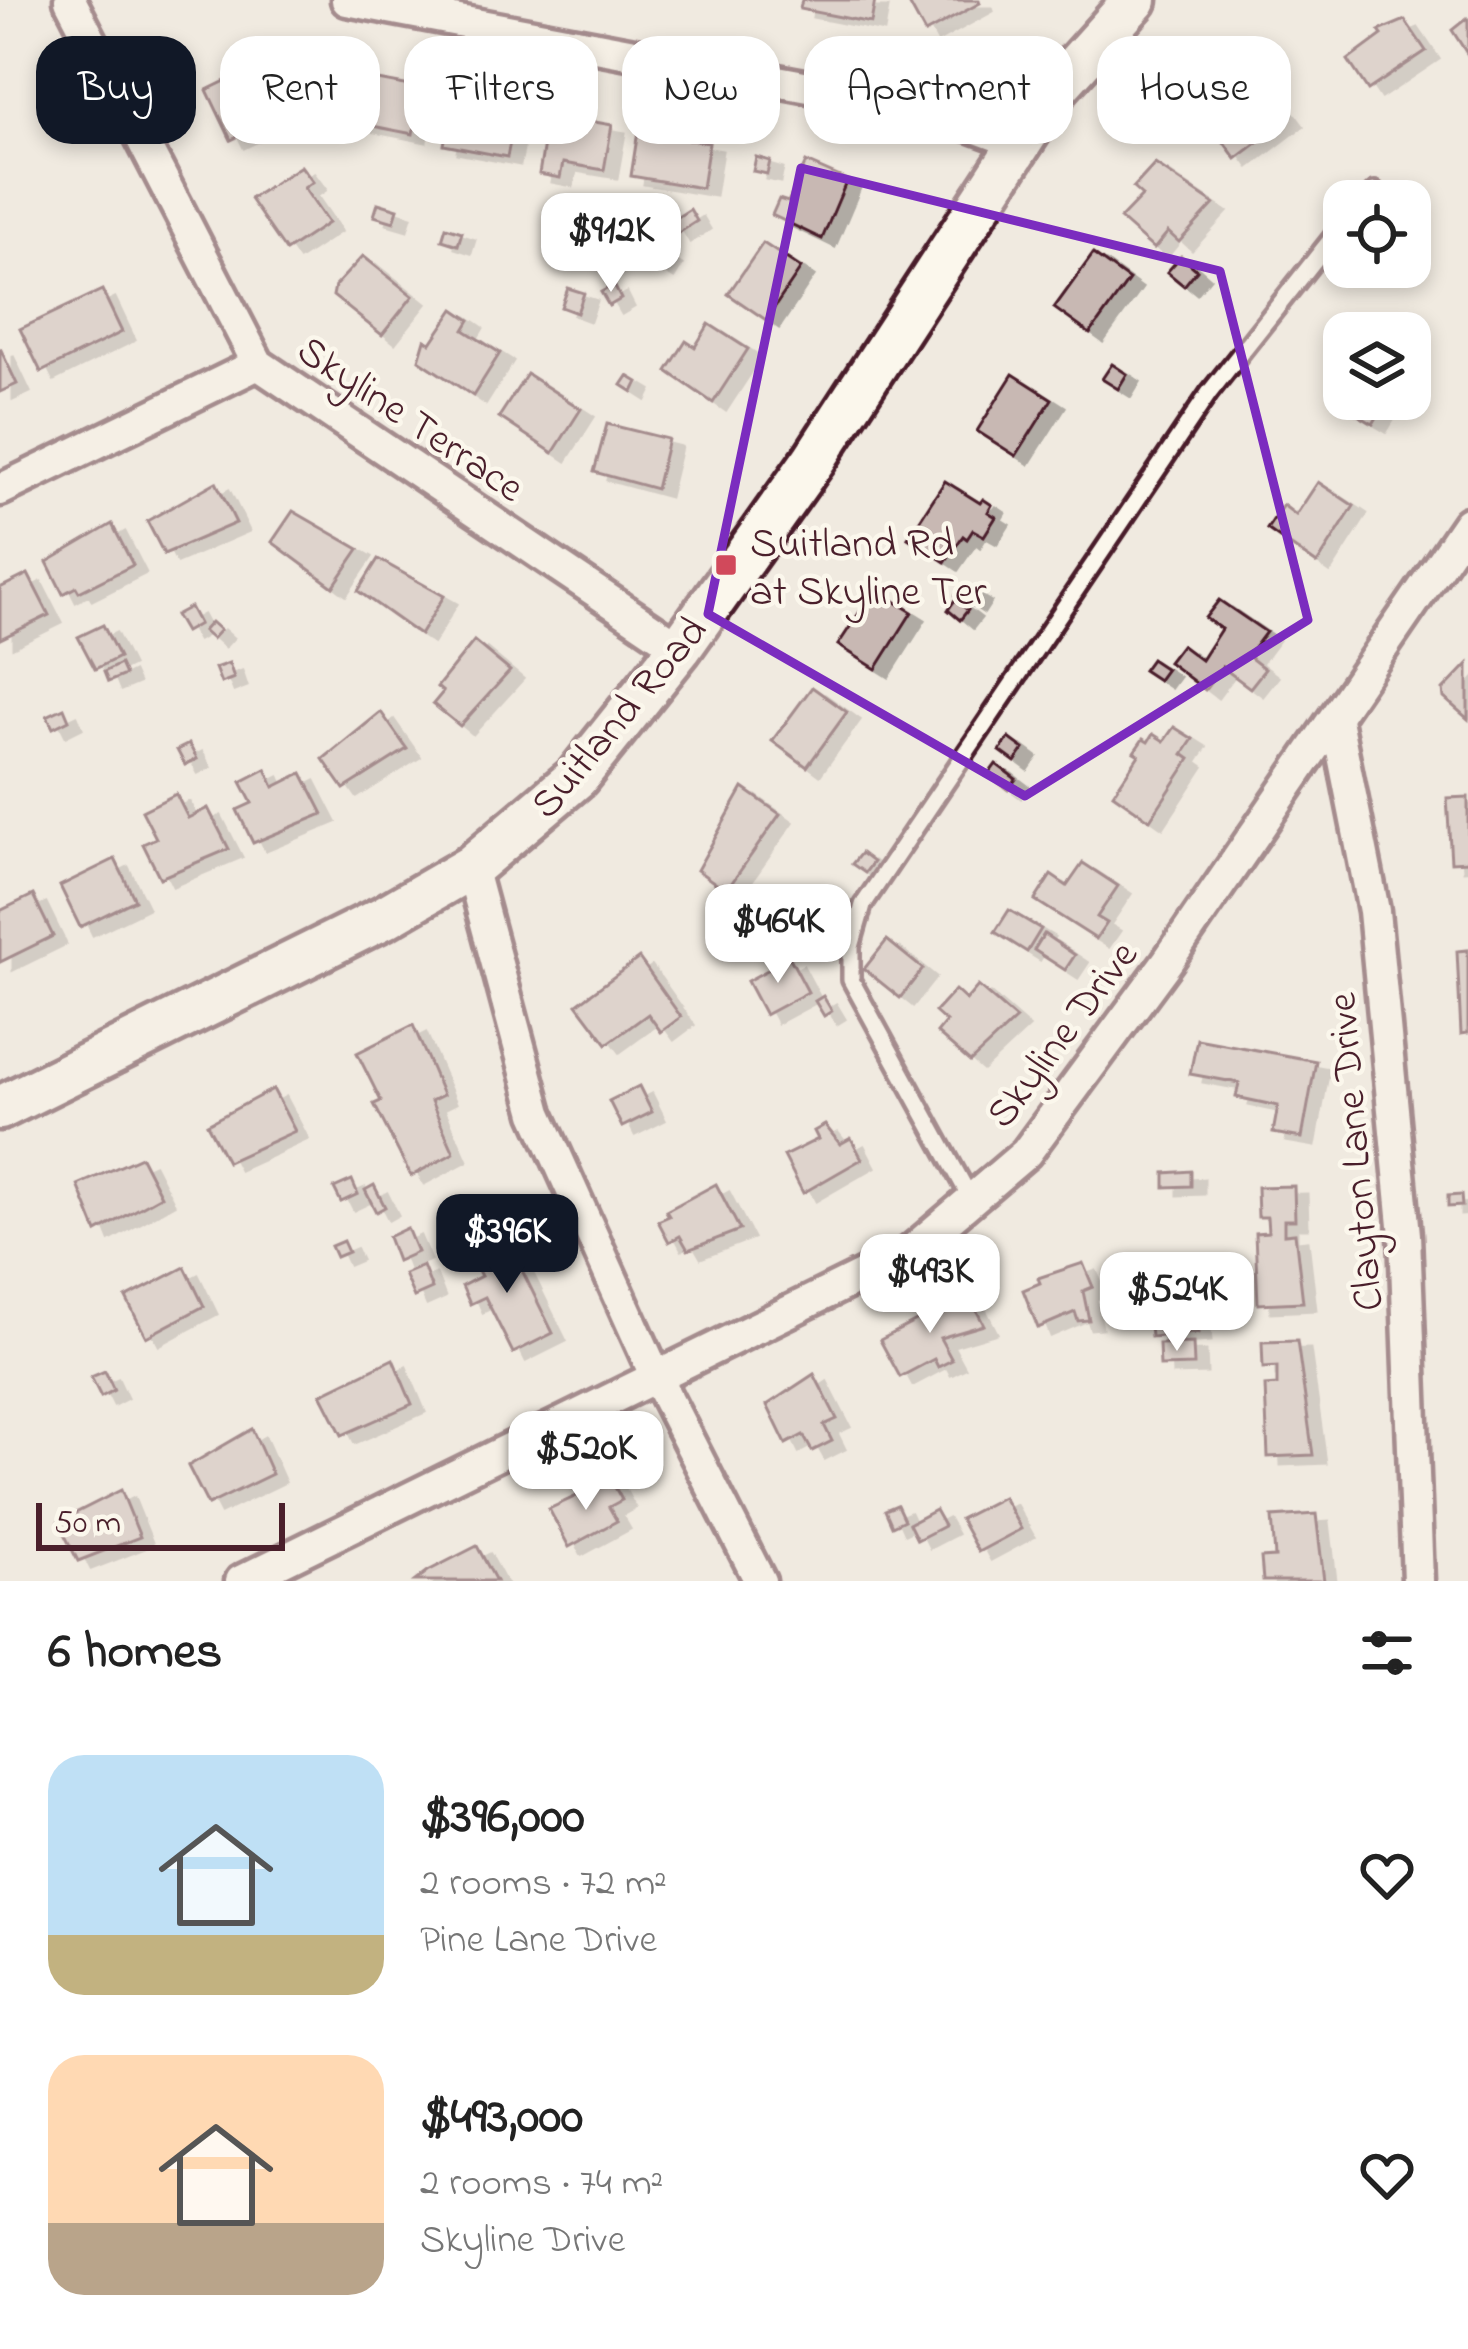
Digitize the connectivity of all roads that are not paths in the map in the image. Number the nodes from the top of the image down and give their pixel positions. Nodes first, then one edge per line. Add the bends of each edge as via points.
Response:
1 (70, 0) edge
2 (347, 0) edge
3 (1135, 0) edge
4 (1073, 69) edge
5 (804, 86) edge
6 (1020, 144) edge
7 (1323, 250) edge
8 (258, 364) junction
9 (0, 490) edge
10 (1468, 523) edge
11 (680, 648) junction
12 (1336, 720) junction
13 (471, 867) junction
14 (0, 1108) edge
15 (971, 1199) junction
16 (656, 1378) junction
17 (241, 1581) edge
18 (760, 1581) edge
19 (1418, 1581) edge

1 - 8 street, Skyline Terrace
2 - 5 street
3 - 4 main road, Suitland Road
6 - 11 main road, Suitland Road
7 - 15 lane via 1210,393 863,905 851,980
8 - 9 street
8 - 11 street, Skyline Terrace
10 - 12 street, Skyline Drive
11 - 13 main road, Suitland Road via 577,777
12 - 15 street, Skyline Drive via 1025,1153
12 - 19 street, Clayton Lane Drive via 1374,911 1405,1235
13 - 14 main road, Suitland Road
13 - 16 street via 537,1113
15 - 16 street, Skyline Drive via 910,1252
16 - 17 street, Skyline Drive
16 - 18 street

